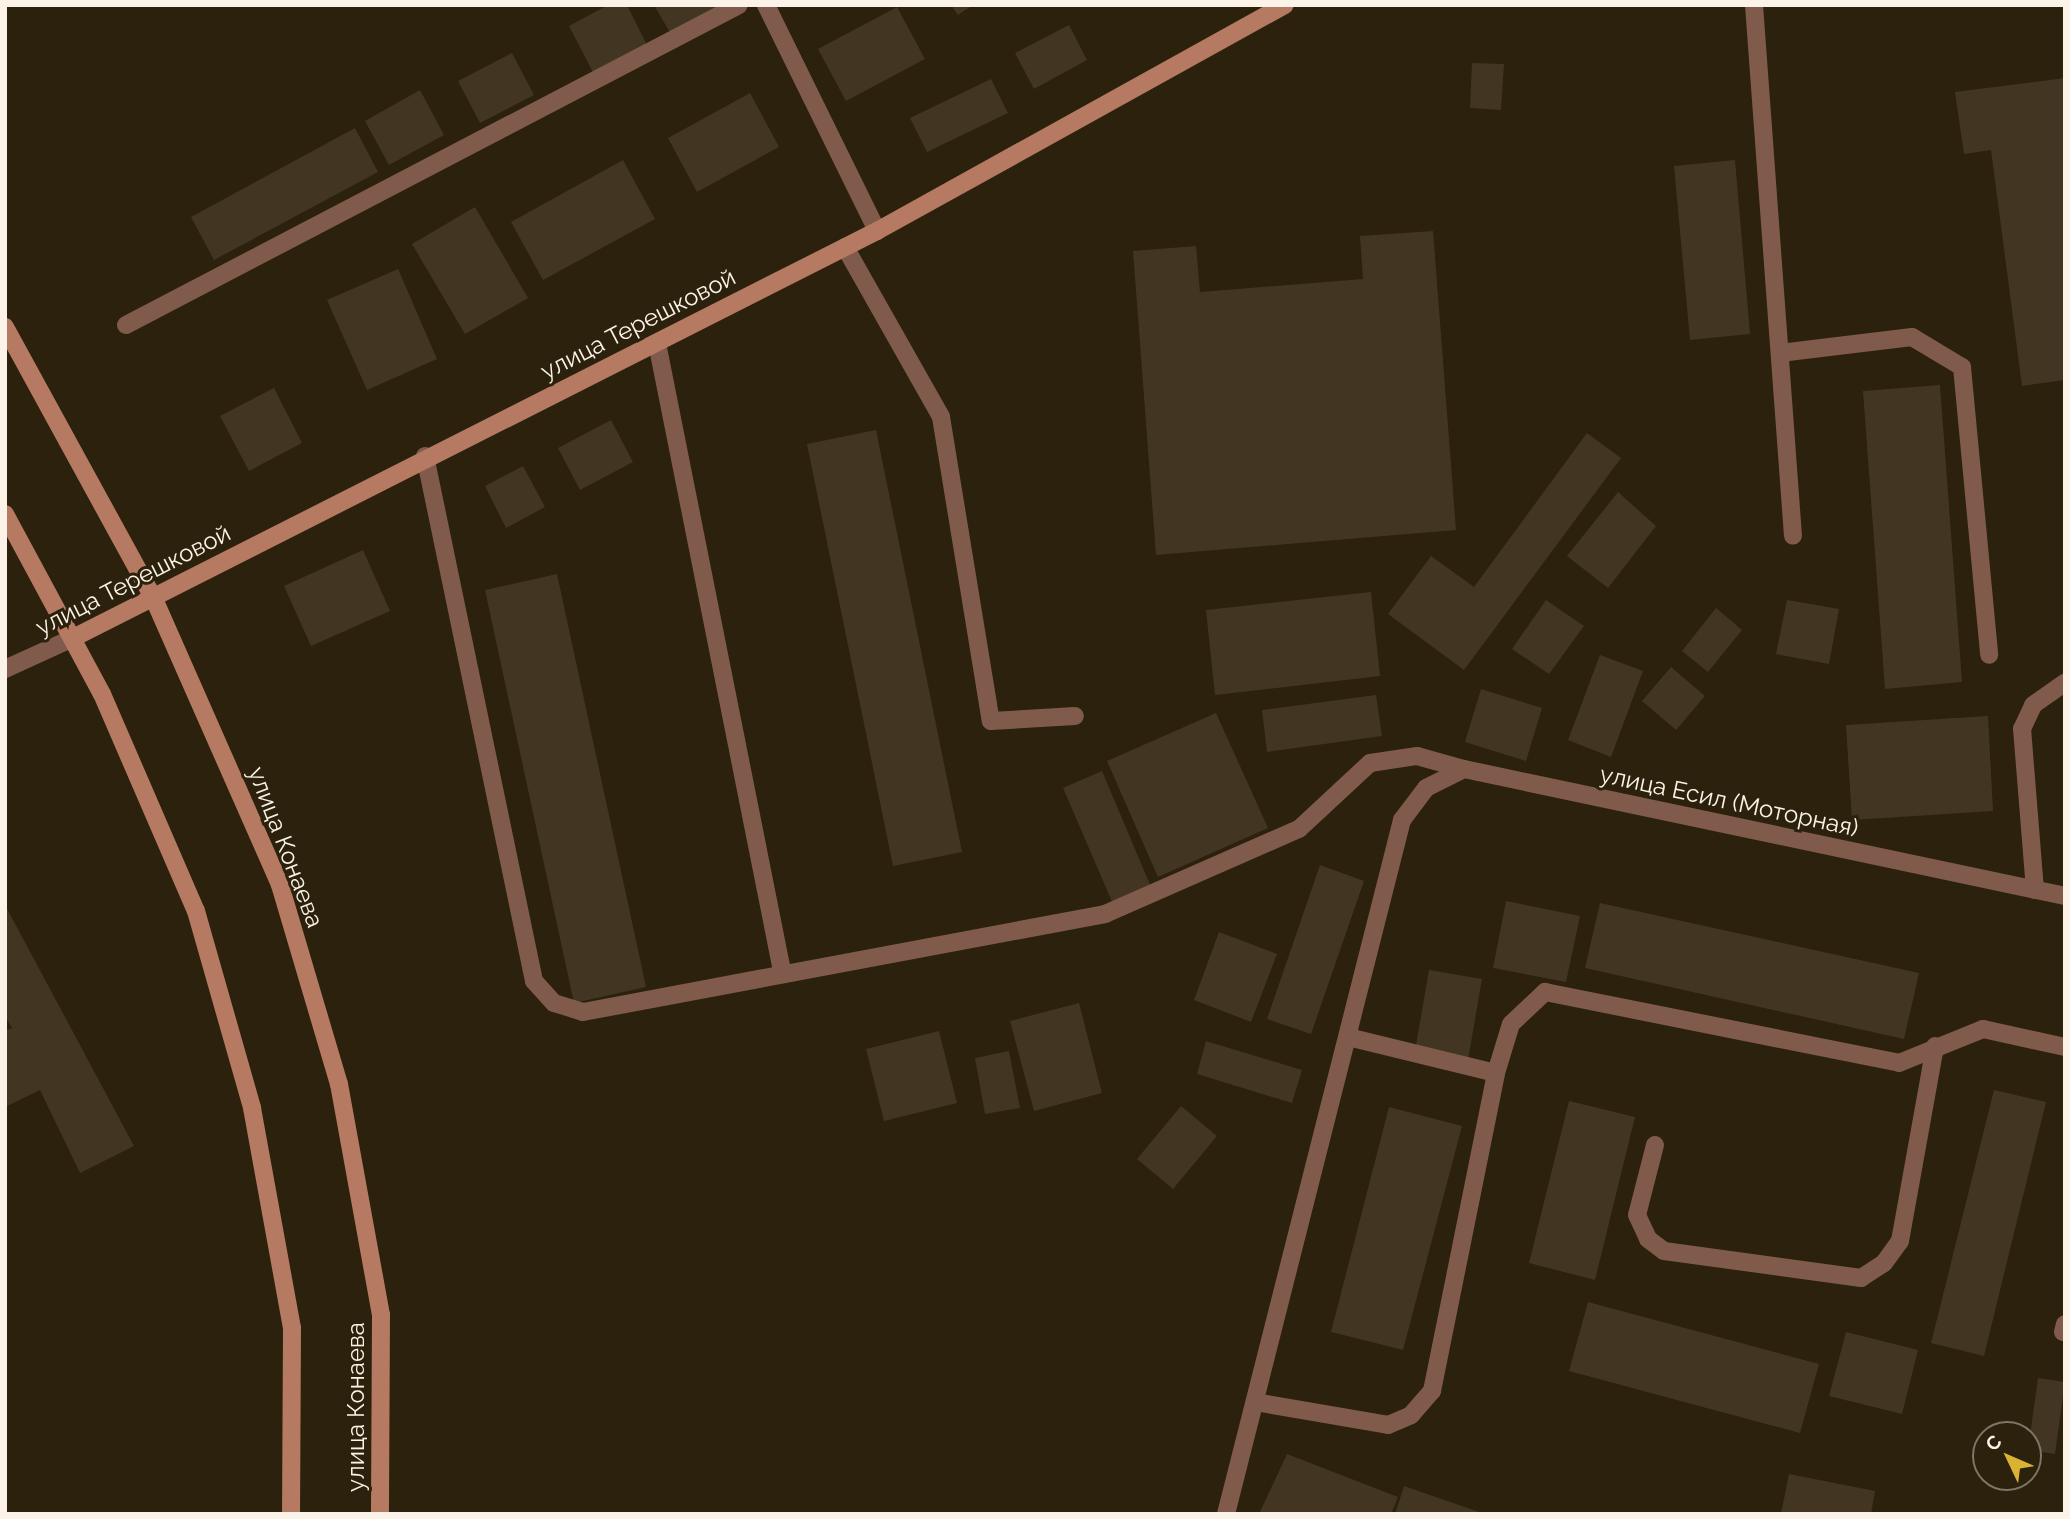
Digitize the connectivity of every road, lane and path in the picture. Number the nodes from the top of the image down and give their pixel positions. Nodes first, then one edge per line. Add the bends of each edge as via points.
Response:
1 (739, 5) edge
2 (766, 5) edge
3 (1285, 5) edge
4 (1754, 5) edge
5 (877, 231) junction
6 (845, 247) junction
7 (126, 326) dead end
8 (5, 327) edge
9 (657, 343) junction
10 (1780, 353) junction
11 (425, 456) junction
12 (5, 514) edge
13 (5, 531) edge
14 (1793, 536) dead end
15 (22, 545) junction
16 (154, 599) junction
17 (74, 638) junction
18 (1989, 655) dead end
19 (5, 669) edge
20 (2065, 683) edge
21 (1075, 716) dead end
22 (1464, 769) junction
23 (2035, 890) junction
24 (2065, 896) edge
25 (782, 971) junction
26 (1349, 1037) junction
27 (1935, 1046) junction
28 (2065, 1047) edge
29 (1496, 1073) junction
30 (1655, 1145) dead end
31 (1255, 1402) junction
32 (291, 1514) edge
33 (380, 1514) edge
34 (1226, 1514) edge

1 - 7 street
2 - 5 street
3 - 5 main road, улица Терешковой
4 - 10 street
5 - 6 main road, улица Терешковой
6 - 9 main road, улица Терешковой
6 - 21 street via 941,417 990,721
8 - 16 main road, улица Конаева
9 - 11 main road, улица Терешковой
9 - 25 street
10 - 14 street
10 - 18 street via 1912,337 1962,367
11 - 16 main road, улица Терешковой
11 - 25 street, улица Есил (Моторная) via 534,981 554,1003 583,1012
12 - 15 main road
13 - 15 main road
15 - 17 main road
16 - 17 main road, улица Терешковой
16 - 33 main road, улица Конаева via 280,885 339,1084 381,1315
17 - 19 street, улица Терешковой
17 - 32 main road via 196,911 252,1108 292,1328
20 - 23 street via 2033,705 2022,729
22 - 23 street, улица Есил (Моторная)
22 - 25 street, улица Есил (Моторная) via 1418,755 1370,763 1299,829 1105,914
22 - 26 street via 1426,788 1402,820
23 - 24 street, улица Есил (Моторная)
26 - 29 street
26 - 31 street
27 - 28 street via 1983,1029
27 - 29 street via 1899,1063 1545,992 1511,1024
27 - 30 street via 1900,1241 1884,1263 1861,1278 1664,1251 1648,1239 1637,1215
29 - 31 street via 1432,1391 1411,1415 1388,1425
31 - 34 street

